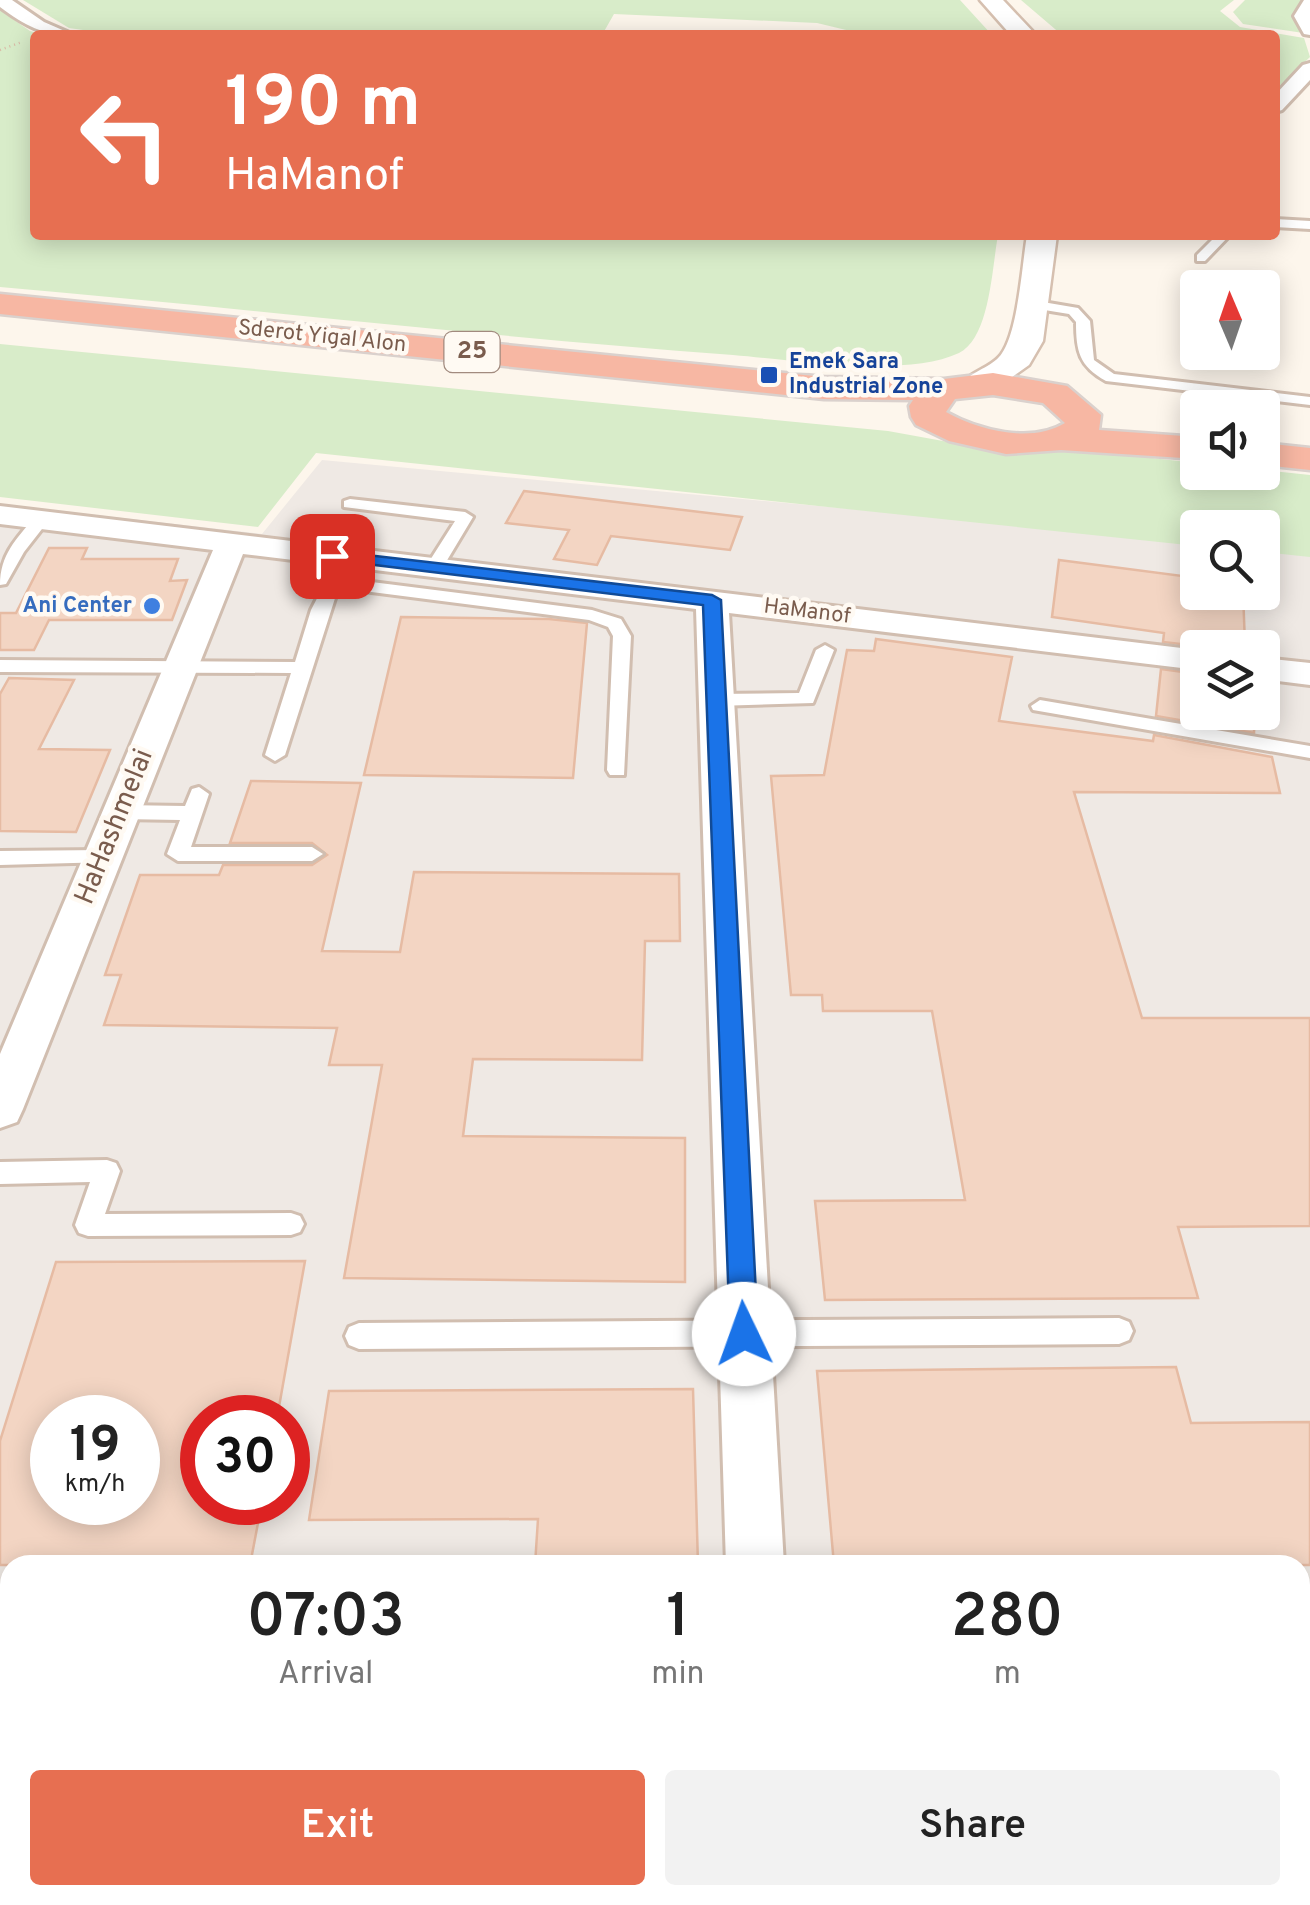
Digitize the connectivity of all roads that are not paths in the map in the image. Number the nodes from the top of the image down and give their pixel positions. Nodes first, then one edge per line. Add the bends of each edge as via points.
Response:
1 (1, 0) edge
2 (991, 0) edge
3 (1310, 4) edge
4 (50, 30) edge
5 (1019, 30) edge
6 (1310, 30) edge
7 (1310, 69) edge
8 (1280, 101) edge
9 (1280, 222) edge
10 (1310, 225) edge
11 (1041, 240) edge
12 (1219, 240) edge
13 (1201, 258) dead end
14 (0, 304) edge
15 (1032, 304) junction
16 (0, 327) edge
17 (1026, 341) junction
18 (1063, 399) junction
19 (955, 400) junction
20 (1310, 401) edge
21 (1180, 422) edge
22 (1280, 435) edge
23 (1310, 438) edge
24 (1060, 439) junction
25 (1180, 447) edge
26 (1280, 456) edge
27 (1310, 459) edge
28 (350, 504) dead end
29 (0, 515) edge
30 (41, 520) junction
31 (231, 544) junction
32 (434, 568) junction
33 (0, 580) edge
34 (712, 600) junction
35 (825, 650) dead end
36 (1180, 658) edge
37 (0, 666) edge
38 (181, 666) junction
39 (302, 668) junction
40 (1280, 670) edge
41 (1310, 674) edge
42 (716, 700) junction
43 (1040, 706) dead end
44 (1310, 752) edge
45 (274, 755) dead end
46 (617, 770) dead end
47 (122, 812) junction
48 (312, 854) dead end
49 (103, 857) junction
50 (0, 858) edge
51 (0, 1109) edge
52 (0, 1172) edge
53 (292, 1224) dead end
54 (1118, 1331) dead end
55 (744, 1334) junction
56 (359, 1336) dead end
57 (755, 1555) edge

1 - 4 street
2 - 5 street
3 - 6 street via 1303,16
7 - 8 street
9 - 10 lane
11 - 15 street
12 - 13 lane
14 - 19 highway, Sderot Yigal Alon / 25
15 - 17 street
15 - 20 lane via 1073,311 1083,321 1083,356 1112,378
16 - 19 highway, Sderot Yigal Alon / 25 via 866,413
17 - 18 street via 1036,371
17 - 19 street via 1012,366
18 - 19 highway, Sderot Yigal Alon / 25 via 1016,386
18 - 21 highway, Sderot Yigal Alon / 25
18 - 24 highway via 1083,414 1083,426
19 - 24 highway, Sderot Yigal Alon / 25 via 997,442
22 - 23 highway
24 - 25 highway, Sderot Yigal Alon / 25
26 - 27 highway
28 - 32 lane via 465,517
29 - 30 street, HaManof
30 - 31 street, HaManof
30 - 33 lane
31 - 32 street, HaManof
31 - 38 street, HaHashmelai
32 - 34 street, HaManof
34 - 36 street, HaManof
34 - 42 street
35 - 42 lane via 806,699
37 - 38 lane
38 - 39 lane
38 - 47 street, HaHashmelai
39 - 45 lane
39 - 46 lane via 331,588 356,584 592,615 615,623 622,636
40 - 41 street
42 - 55 street
43 - 44 lane
47 - 48 lane via 196,804 178,854
47 - 49 street, HaHashmelai
49 - 50 lane
49 - 51 street, HaHashmelai
52 - 53 lane via 107,1171 88,1225
54 - 55 lane
55 - 56 lane
55 - 57 street

